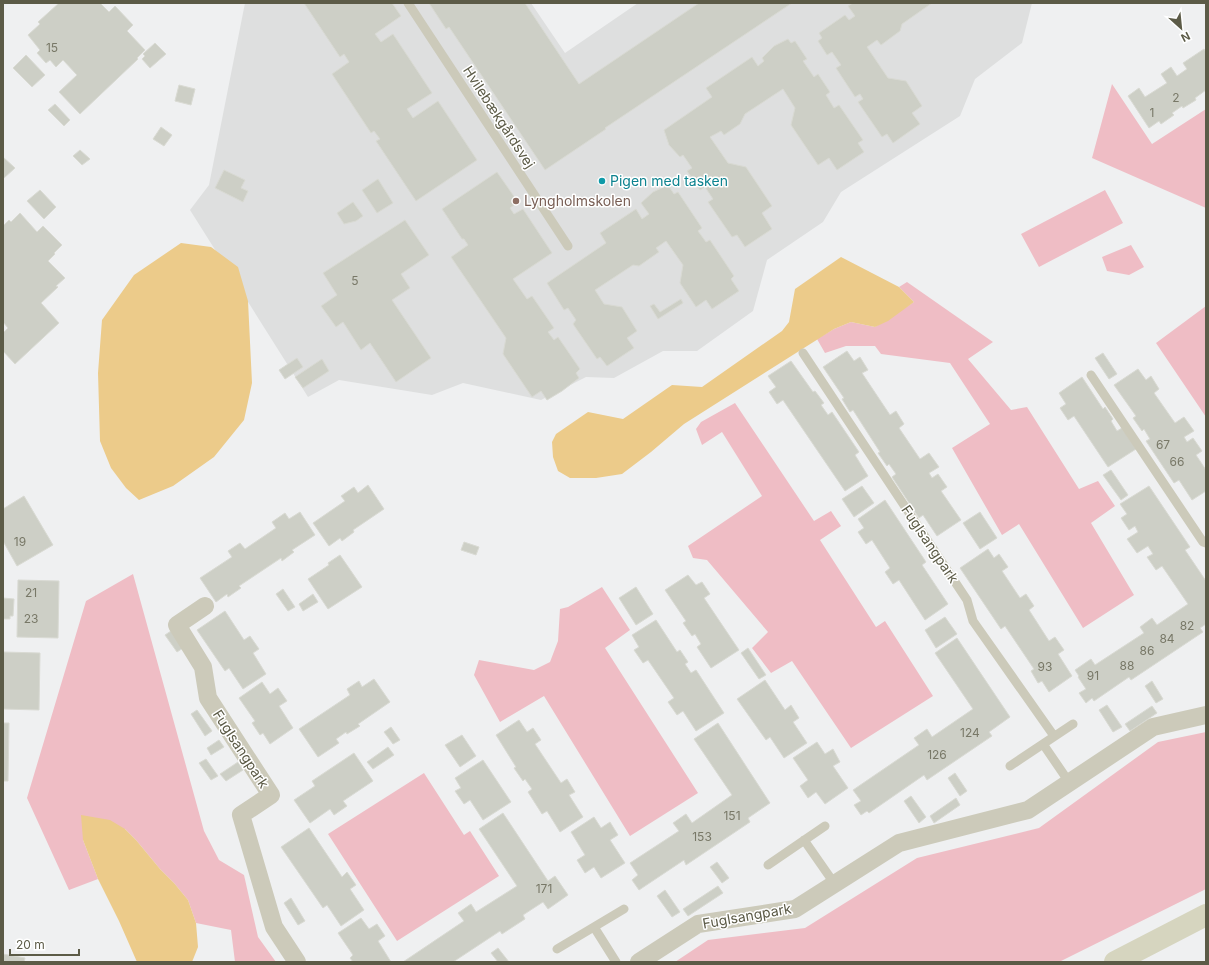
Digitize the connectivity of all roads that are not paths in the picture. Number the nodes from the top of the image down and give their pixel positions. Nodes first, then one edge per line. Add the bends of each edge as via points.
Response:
1 (408, 3) edge
2 (568, 246) dead end
3 (803, 353) dead end
4 (1091, 375) dead end
5 (1206, 543) edge
6 (206, 606) dead end
7 (1206, 715) edge
8 (1073, 724) dead end
9 (1054, 736) junction
10 (1043, 744) junction
11 (1010, 766) dead end
12 (1069, 782) junction
13 (825, 826) dead end
14 (804, 840) junction
15 (768, 865) dead end
16 (834, 883) junction
17 (624, 909) dead end
18 (1206, 916) edge
19 (594, 927) junction
20 (557, 949) dead end
21 (297, 962) edge
22 (616, 962) edge
23 (639, 962) edge
24 (1115, 962) edge

1 - 2 lane, Hvilebækgårdsvej
3 - 9 lane, Fuglsangpark via 967,600 973,622
4 - 5 lane
6 - 21 street, Fuglsangpark via 177,625 204,668 208,698 271,795 241,815 274,927
7 - 12 street, Fuglsangpark via 1153,727
8 - 9 lane
9 - 10 lane
10 - 11 lane
10 - 12 lane
12 - 16 street, Fuglsangpark via 1028,810 899,842
13 - 14 lane
14 - 15 lane
14 - 16 lane
16 - 23 street, Fuglsangpark via 794,909 698,924
17 - 19 lane
18 - 24 main road
19 - 20 lane
19 - 22 lane

